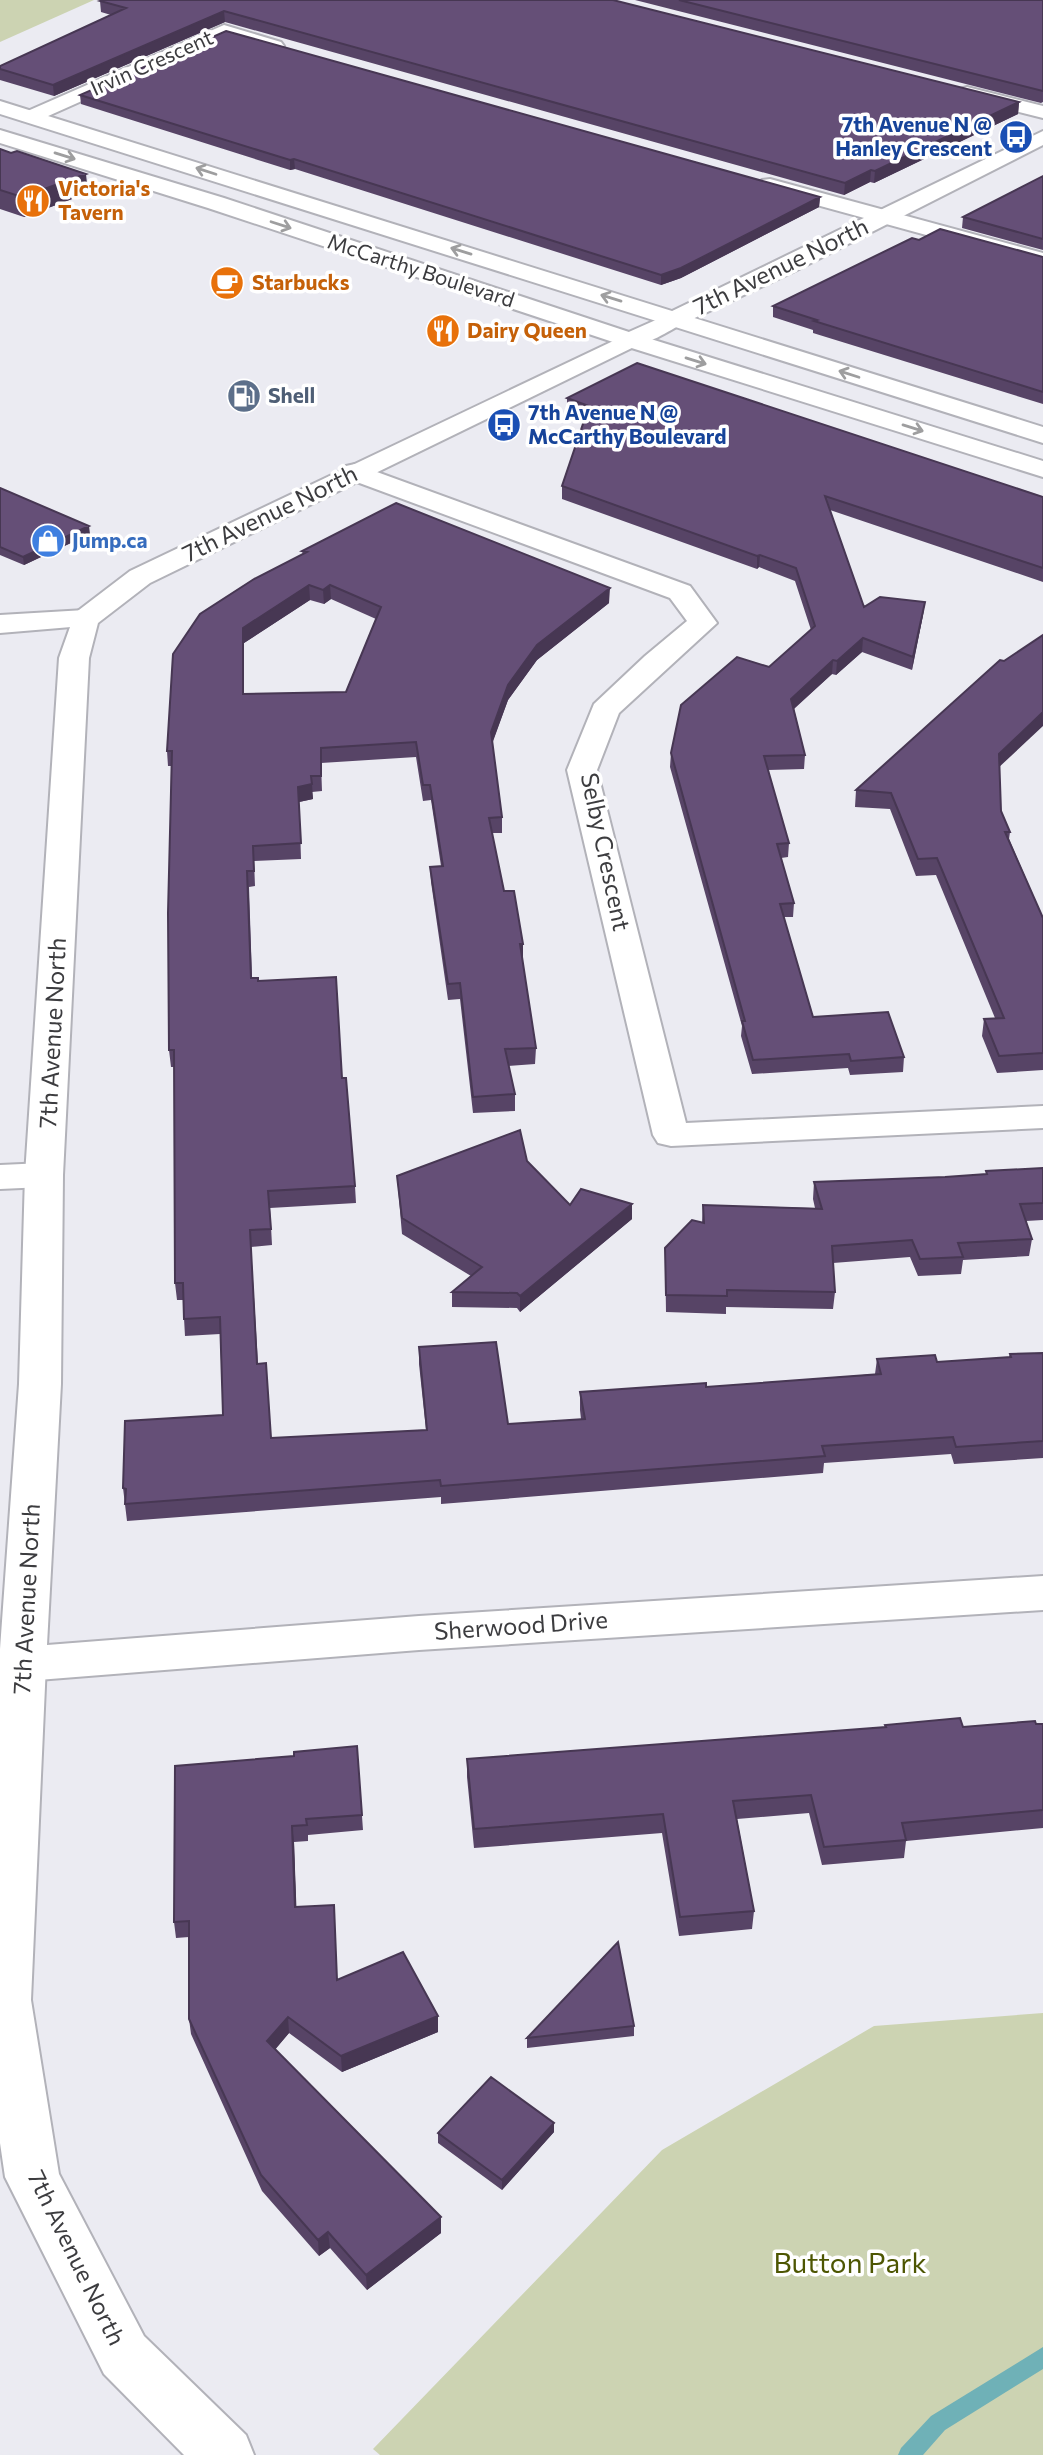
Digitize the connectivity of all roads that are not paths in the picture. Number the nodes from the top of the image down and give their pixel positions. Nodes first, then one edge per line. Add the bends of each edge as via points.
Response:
1 (291, 50) edge
2 (949, 88) edge
3 (0, 107) edge
4 (1043, 112) edge
5 (30, 117) junction
6 (0, 136) edge
7 (1043, 137) edge
8 (748, 179) edge
9 (883, 217) junction
10 (1043, 260) edge
11 (676, 318) junction
12 (630, 340) junction
13 (1043, 435) edge
14 (1043, 469) edge
15 (355, 472) junction
16 (85, 619) junction
17 (0, 624) edge
18 (1043, 1117) edge
19 (44, 1175) junction
20 (0, 1177) edge
21 (1043, 1593) edge
22 (12, 1665) edge
23 (225, 2455) edge

1 - 5 street, Irvin Crescent via 223,32
2 - 4 street
3 - 5 street, McCarthy Boulevard
11 -> 5 street, McCarthy Boulevard
6 -> 12 street, McCarthy Boulevard
7 - 9 street, 7th Avenue North
8 - 9 street
9 - 10 street
9 - 11 street, 7th Avenue North
11 - 12 street, 7th Avenue North
13 -> 11 street, McCarthy Boulevard
12 -> 14 street, McCarthy Boulevard
12 - 15 street, 7th Avenue North
15 - 16 street, 7th Avenue North via 140,577
15 - 18 street, Selby Crescent via 680,592 703,623 605,710 582,770 671,1135
16 - 17 street
16 - 19 street, 7th Avenue North via 74,658
19 - 20 street
19 - 22 street, 7th Avenue North via 40,1384
21 - 22 street, Sherwood Drive via 419,1633
22 - 23 street, 7th Avenue North via 5,2000 32,2177 124,2355

